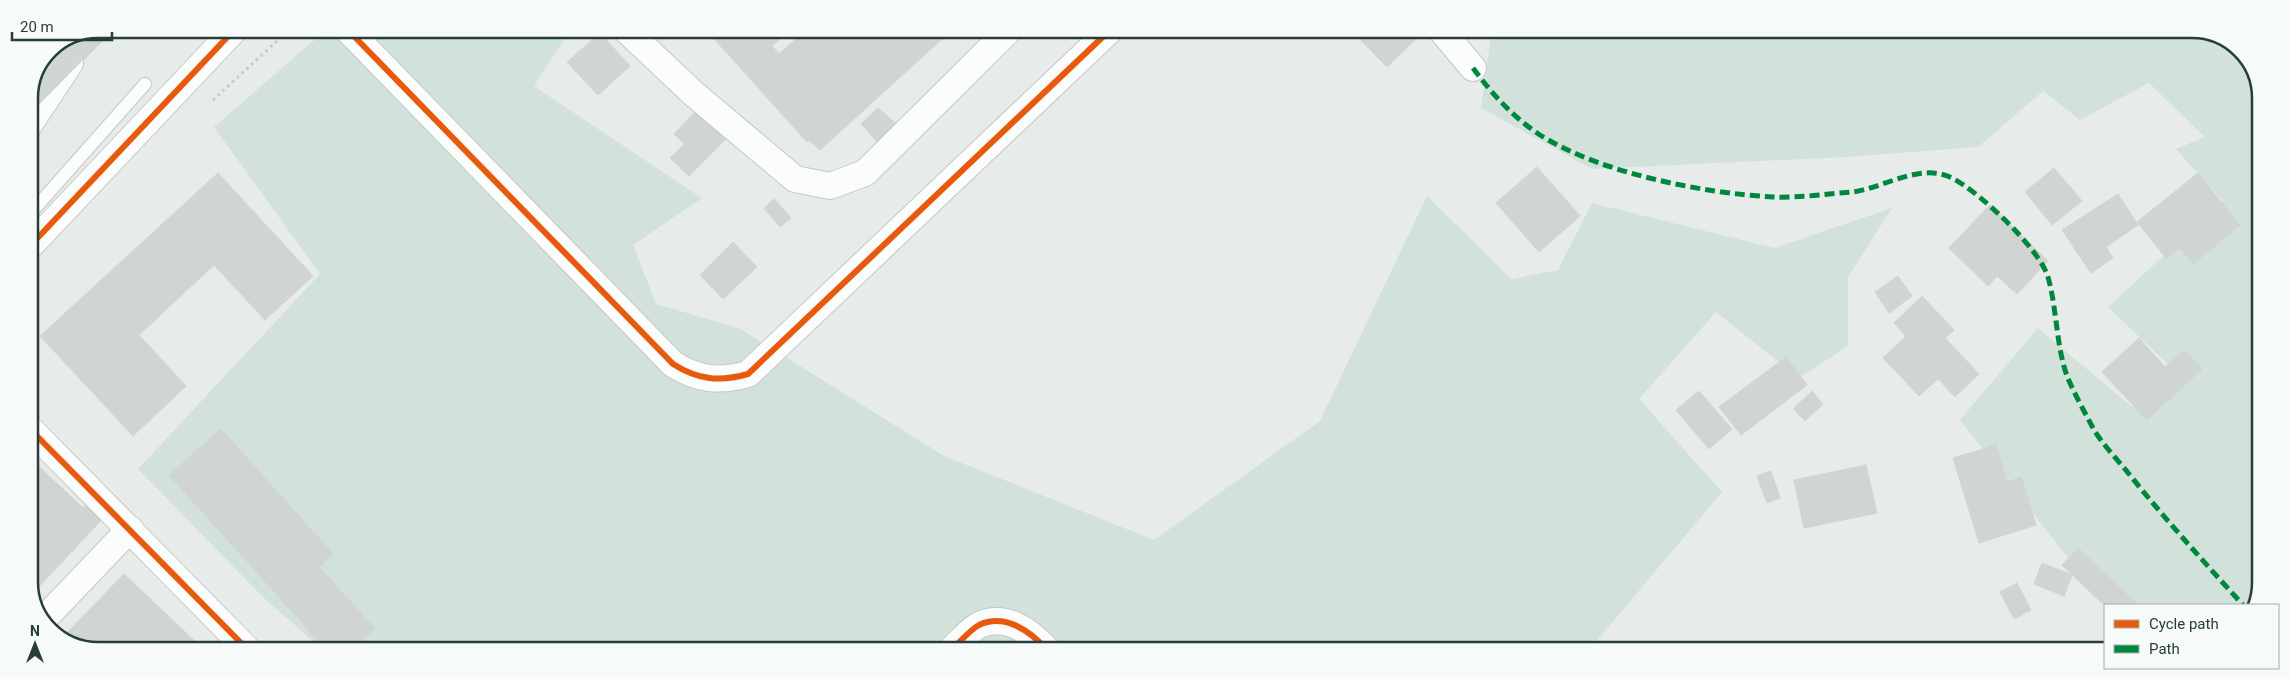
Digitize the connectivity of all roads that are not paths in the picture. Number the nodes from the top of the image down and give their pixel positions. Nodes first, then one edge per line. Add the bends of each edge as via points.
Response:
1 (226, 38) edge
2 (356, 38) edge
3 (635, 38) edge
4 (1001, 38) edge
5 (1102, 38) edge
6 (1448, 38) edge
7 (86, 39) edge
8 (83, 40) edge
9 (1472, 68) dead end
10 (39, 84) edge
11 (145, 84) dead end
12 (37, 113) edge
13 (37, 206) edge
14 (37, 238) edge
15 (38, 437) edge
16 (130, 529) junction
17 (48, 615) edge
18 (240, 642) edge
19 (960, 642) edge
20 (1040, 642) edge

1 - 14 street
2 - 5 street via 664,356 684,372 714,380 748,374
3 - 4 street via 694,94 795,179 830,186 865,173
6 - 9 street
7 - 12 street
8 - 10 main road
11 - 13 lane
15 - 16 street
16 - 17 street
16 - 18 street
19 - 20 street via 980,625 994,622 1023,627

